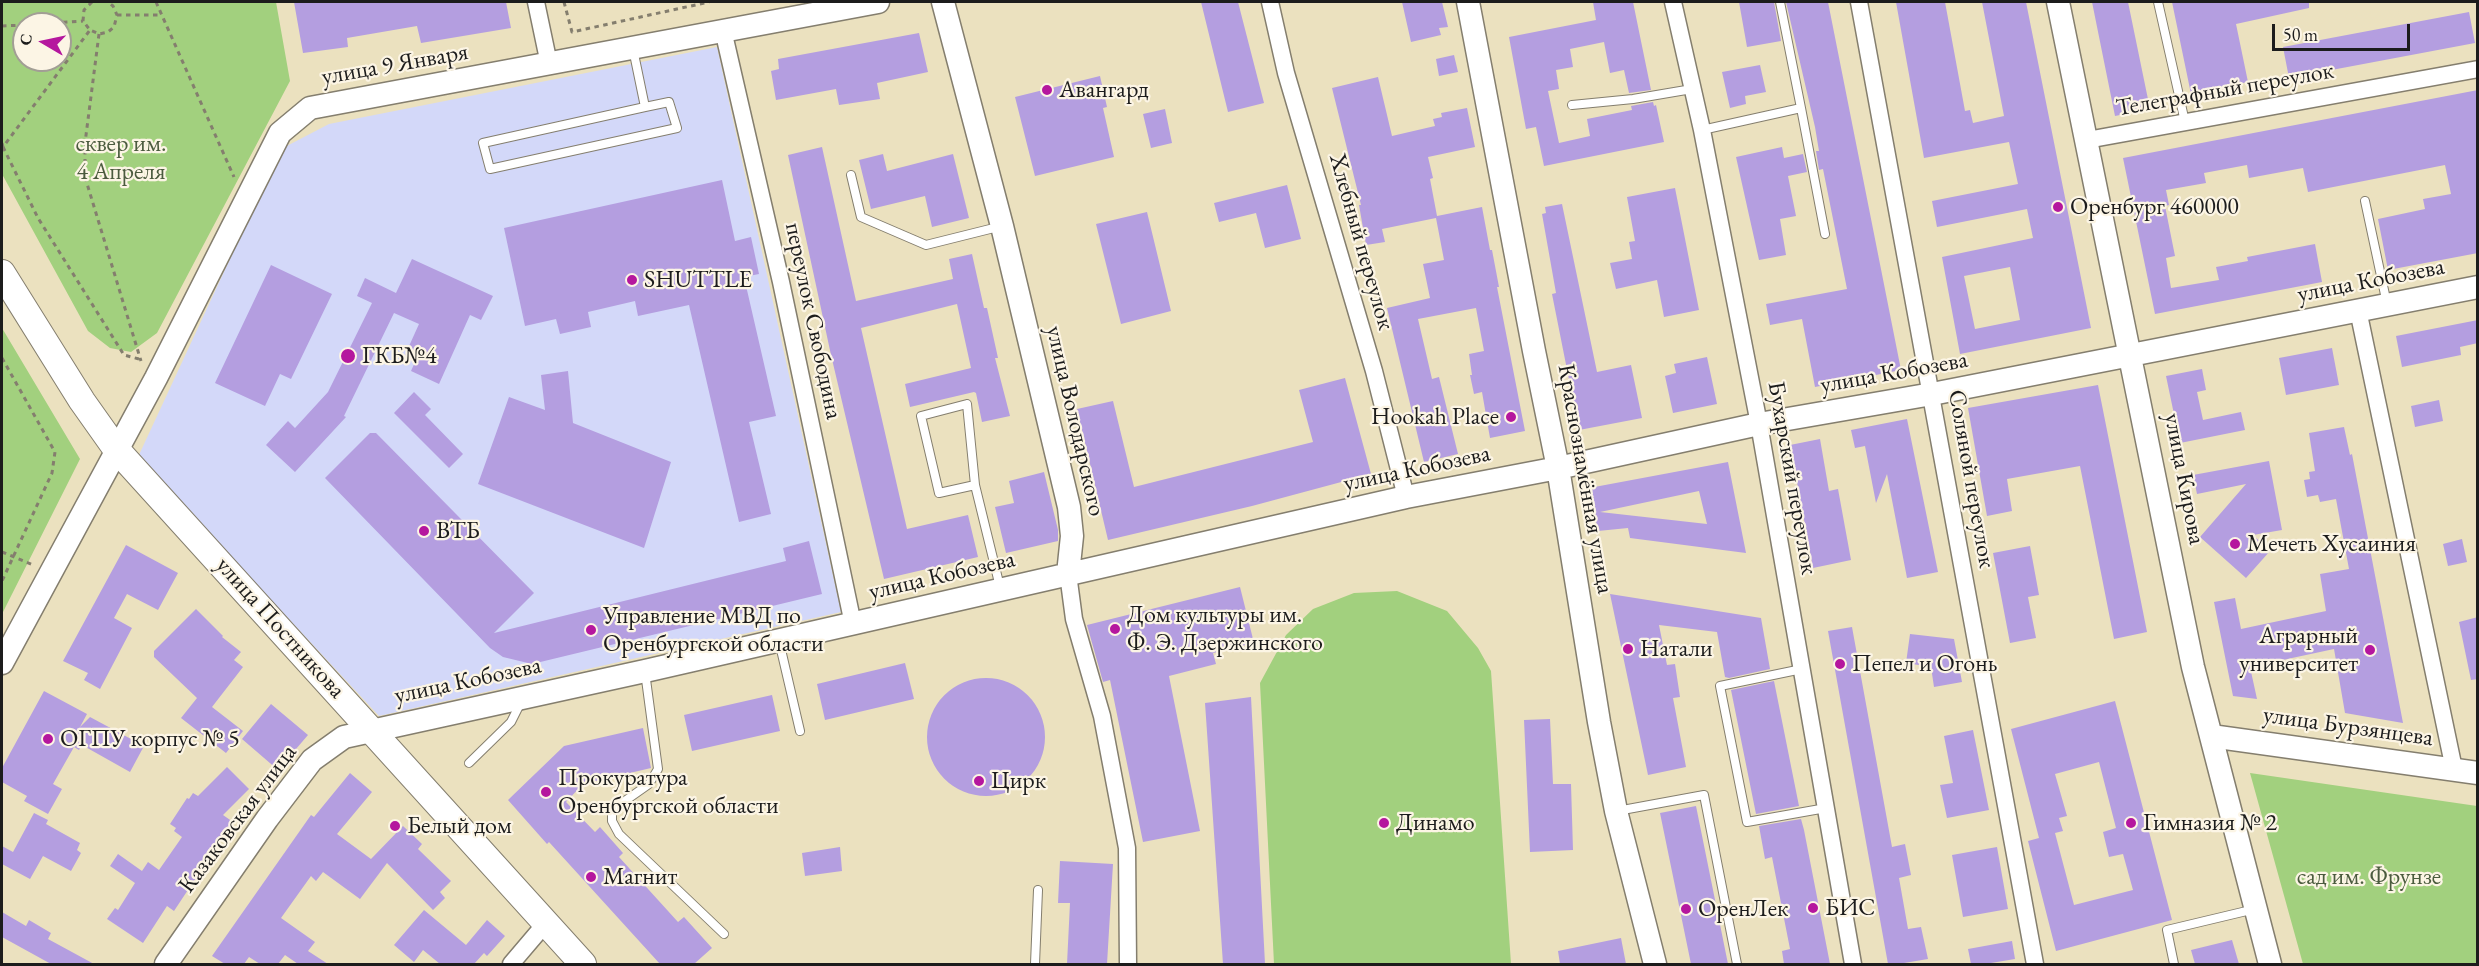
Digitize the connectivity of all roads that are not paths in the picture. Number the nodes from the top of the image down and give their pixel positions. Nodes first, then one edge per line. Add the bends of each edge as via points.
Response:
1 (536, 2) edge
2 (878, 2) edge
3 (943, 2) edge
4 (1270, 2) edge
5 (1468, 2) edge
6 (1673, 2) edge
7 (1780, 2) edge
8 (1859, 2) edge
9 (2058, 2) edge
10 (2158, 2) edge
11 (723, 30) junction
12 (633, 48) junction
13 (549, 64) junction
14 (2478, 69) edge
15 (1692, 89) junction
16 (1572, 105) dead end
17 (645, 107) junction
18 (1801, 108) junction
19 (2185, 122) junction
20 (1702, 130) junction
21 (2087, 140) junction
22 (851, 175) dead end
23 (2366, 201) dead end
24 (1002, 225) junction
25 (1825, 234) dead end
26 (2, 273) edge
27 (2478, 287) edge
28 (2387, 305) junction
29 (2358, 310) junction
30 (2131, 355) junction
31 (1932, 394) junction
32 (1759, 424) junction
33 (116, 449) junction
34 (1558, 468) junction
35 (975, 485) junction
36 (1406, 497) junction
37 (1068, 574) junction
38 (1000, 591) junction
39 (853, 624) junction
40 (779, 641) junction
41 (2, 663) edge
42 (1802, 669) junction
43 (645, 671) junction
44 (523, 697) junction
45 (372, 729) junction
46 (800, 731) dead end
47 (2211, 736) junction
48 (469, 763) dead end
49 (2454, 769) junction
50 (2478, 773) edge
51 (1826, 808) junction
52 (1617, 811) junction
53 (1038, 890) dead end
54 (2255, 909) junction
55 (545, 924) junction
56 (724, 934) dead end
57 (166, 964) edge
58 (510, 964) edge
59 (583, 964) edge
60 (1035, 964) edge
61 (1128, 964) edge
62 (1655, 964) edge
63 (1737, 964) edge
64 (1853, 964) edge
65 (2035, 964) edge
66 (2174, 964) edge
67 (2270, 964) edge

1 - 13 street
2 - 11 main road, улица 9 Января
3 - 24 main road, улица Володарского
4 - 36 street, Хлебный переулок via 1286,73 1374,371
5 - 34 main road, Краснознамённая улица
6 - 15 street, Бухарский переулок
7 - 18 lane
8 - 31 street, Соляной переулок
9 - 21 main road, улица Кирова
10 - 19 lane
11 - 12 main road, улица 9 Января
11 - 39 street, переулок Свободина
12 - 13 main road, улица 9 Января
12 - 17 lane
13 - 33 main road, улица 9 Января via 310,108 280,133
14 - 19 street, Телеграфный переулок
15 - 16 lane
15 - 20 street, Бухарский переулок
17 - 17 lane via 483,143 490,169 677,128 669,102
18 - 20 lane
18 - 25 lane
19 - 21 street, Телеграфный переулок
20 - 32 street, Бухарский переулок
21 - 30 main road, улица Кирова
22 - 24 lane via 861,217 926,244
23 - 28 lane
24 - 37 main road, улица Володарского via 1069,507 1072,536
26 - 33 main road, улица Постникова
27 - 28 main road, улица Кобозева
28 - 29 main road, улица Кобозева
29 - 30 main road, улица Кобозева
29 - 49 street
30 - 31 main road, улица Кобозева
30 - 47 main road, улица Кирова via 2193,667
31 - 32 main road, улица Кобозева
31 - 65 street, Соляной переулок
32 - 34 main road, улица Кобозева
32 - 42 street, Бухарский переулок
33 - 41 main road, улица 9 Января
33 - 45 main road, улица Постникова
34 - 36 main road, улица Кобозева
34 - 52 main road, Краснознамённая улица
35 - 35 lane via 939,493 921,416 967,404
35 - 38 lane
36 - 37 main road, улица Кобозева
37 - 38 main road, улица Кобозева
37 - 61 street, улица Володарского via 1074,619 1102,716 1127,848
38 - 39 main road, улица Кобозева
39 - 40 main road, улица Кобозева
40 - 43 main road, улица Кобозева
40 - 46 lane
42 - 51 street, Бухарский переулок
42 - 51 lane via 1720,686 1747,822
43 - 44 main road, улица Кобозева
43 - 56 lane via 658,769 649,784 612,810 612,821 620,834
44 - 45 main road, улица Кобозева
44 - 48 lane via 511,722
45 - 55 main road, улица Постникова
45 - 57 main road, Казаковская улица via 345,737 312,760
47 - 49 main road, улица Бурзянцева
47 - 54 main road, улица Кирова
49 - 50 main road, улица Бурзянцева
51 - 64 street, Бухарский переулок
52 - 62 main road, Краснознамённая улица
52 - 63 lane via 1704,795
53 - 60 lane
54 - 66 lane via 2167,930
54 - 67 main road, улица Кирова
55 - 58 street
55 - 59 main road, улица Постникова

